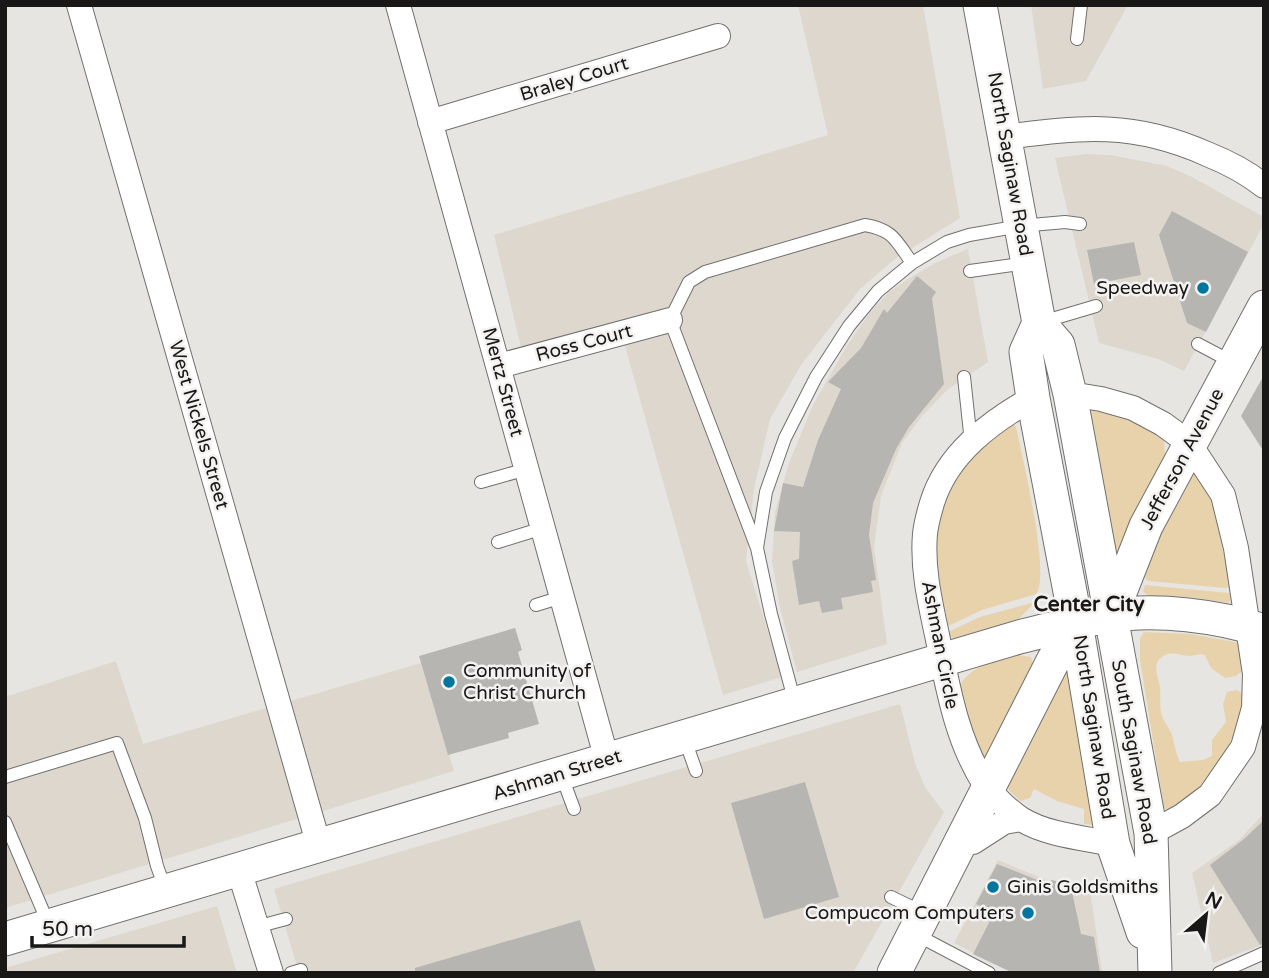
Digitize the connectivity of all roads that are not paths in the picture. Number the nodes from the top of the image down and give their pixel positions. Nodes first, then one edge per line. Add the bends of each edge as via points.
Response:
1 (79, 5) edge
2 (398, 5) edge
3 (981, 5) edge
4 (1081, 5) edge
5 (718, 36) dead end
6 (1077, 39) dead end
7 (430, 122) junction
8 (1005, 137) junction
9 (1218, 158) junction
10 (1264, 169) edge
11 (1264, 186) edge
12 (1080, 224) dead end
13 (1020, 226) junction
14 (912, 263) junction
15 (1027, 263) junction
16 (970, 271) dead end
17 (1096, 306) dead end
18 (1264, 307) edge
19 (670, 320) junction
20 (1039, 323) junction
21 (1198, 344) dead end
22 (1233, 363) junction
23 (499, 366) junction
24 (964, 377) dead end
25 (1070, 394) junction
26 (1032, 398) junction
27 (971, 442) junction
28 (1189, 443) junction
29 (527, 469) junction
30 (481, 482) dead end
31 (543, 528) junction
32 (498, 542) dead end
33 (757, 548) junction
34 (562, 597) junction
35 (536, 605) dead end
36 (1111, 615) junction
37 (1076, 623) junction
38 (1256, 628) edge
39 (942, 660) junction
40 (796, 704) junction
41 (684, 737) junction
42 (607, 760) junction
43 (696, 771) dead end
44 (561, 774) junction
45 (5, 777) edge
46 (987, 788) junction
47 (573, 809) dead end
48 (1021, 819) junction
49 (5, 822) edge
50 (1151, 833) junction
51 (963, 841) junction
52 (1113, 844) junction
53 (319, 846) junction
54 (239, 870) junction
55 (166, 891) junction
56 (891, 897) dead end
57 (286, 919) dead end
58 (920, 924) junction
59 (49, 926) junction
60 (256, 927) junction
61 (5, 939) edge
62 (1264, 953) edge
63 (1154, 968) edge
64 (271, 973) edge
65 (894, 973) edge
66 (989, 973) edge
67 (1220, 973) edge

1 - 53 street, West Nickels Street
2 - 7 street, Mertz Street
3 - 8 street, North Saginaw Road
4 - 6 lane
5 - 7 street, Braley Court
7 - 23 street, Mertz Street
8 - 9 street via 1078,128 1122,129 1160,135
8 - 13 street, North Saginaw Road
9 - 10 street
9 - 11 street
12 - 13 lane
13 - 14 lane via 947,242
13 - 15 street, North Saginaw Road
14 - 19 lane via 882,228 865,225 705,272 689,282
14 - 33 lane via 878,291 816,377 785,438 766,492
15 - 16 lane
15 - 20 street, North Saginaw Road
17 - 20 lane
18 - 22 street, Jefferson Avenue
19 - 23 street, Ross Court
19 - 33 lane
20 - 25 street, North Saginaw Road via 1058,345
20 - 26 street, North Saginaw Road via 1027,352
21 - 22 lane
22 - 28 street, Jefferson Avenue
23 - 29 street, Mertz Street
24 - 27 lane
25 - 28 street via 1133,408
25 - 36 street, North Saginaw Road
26 - 27 street, Ashman Circle via 1002,415
26 - 37 street, North Saginaw Road
27 - 39 street, Ashman Circle via 946,472 925,534 927,584
28 - 36 street, Jefferson Avenue via 1146,526
28 - 38 street via 1223,495
29 - 30 lane
29 - 31 street, Mertz Street
31 - 32 lane
31 - 34 street, Mertz Street
33 - 40 lane
34 - 35 lane
34 - 42 street, Mertz Street
36 - 37 street, Ashman Street
36 - 38 street, Ashman Street via 1196,615
36 - 50 street, South Saginaw Road
37 - 39 street, Ashman Street
37 - 46 street
37 - 52 street, North Saginaw Road
38 - 50 street via 1254,708 1243,747 1210,795
39 - 40 street, Ashman Street
39 - 46 street, Ashman Circle via 954,717
40 - 41 street, Ashman Street
41 - 42 street, Ashman Street
41 - 43 lane
42 - 44 street, Ashman Street
44 - 47 lane
44 - 53 street, Ashman Street
45 - 55 lane via 117,743
46 - 48 street, Ashman Circle
46 - 51 street
48 - 51 street via 1004,822 973,842
48 - 52 street, Ashman Circle
49 - 59 lane
50 - 63 street, South Saginaw Road
51 - 58 street
52 - 63 street, North Saginaw Road
53 - 54 street, Ashman Street
54 - 55 street, Ashman Street
54 - 60 street
55 - 59 street, Ashman Street
56 - 58 lane
57 - 60 lane
58 - 65 street
58 - 66 lane
59 - 61 street, Ashman Street
60 - 64 street
62 - 67 lane

